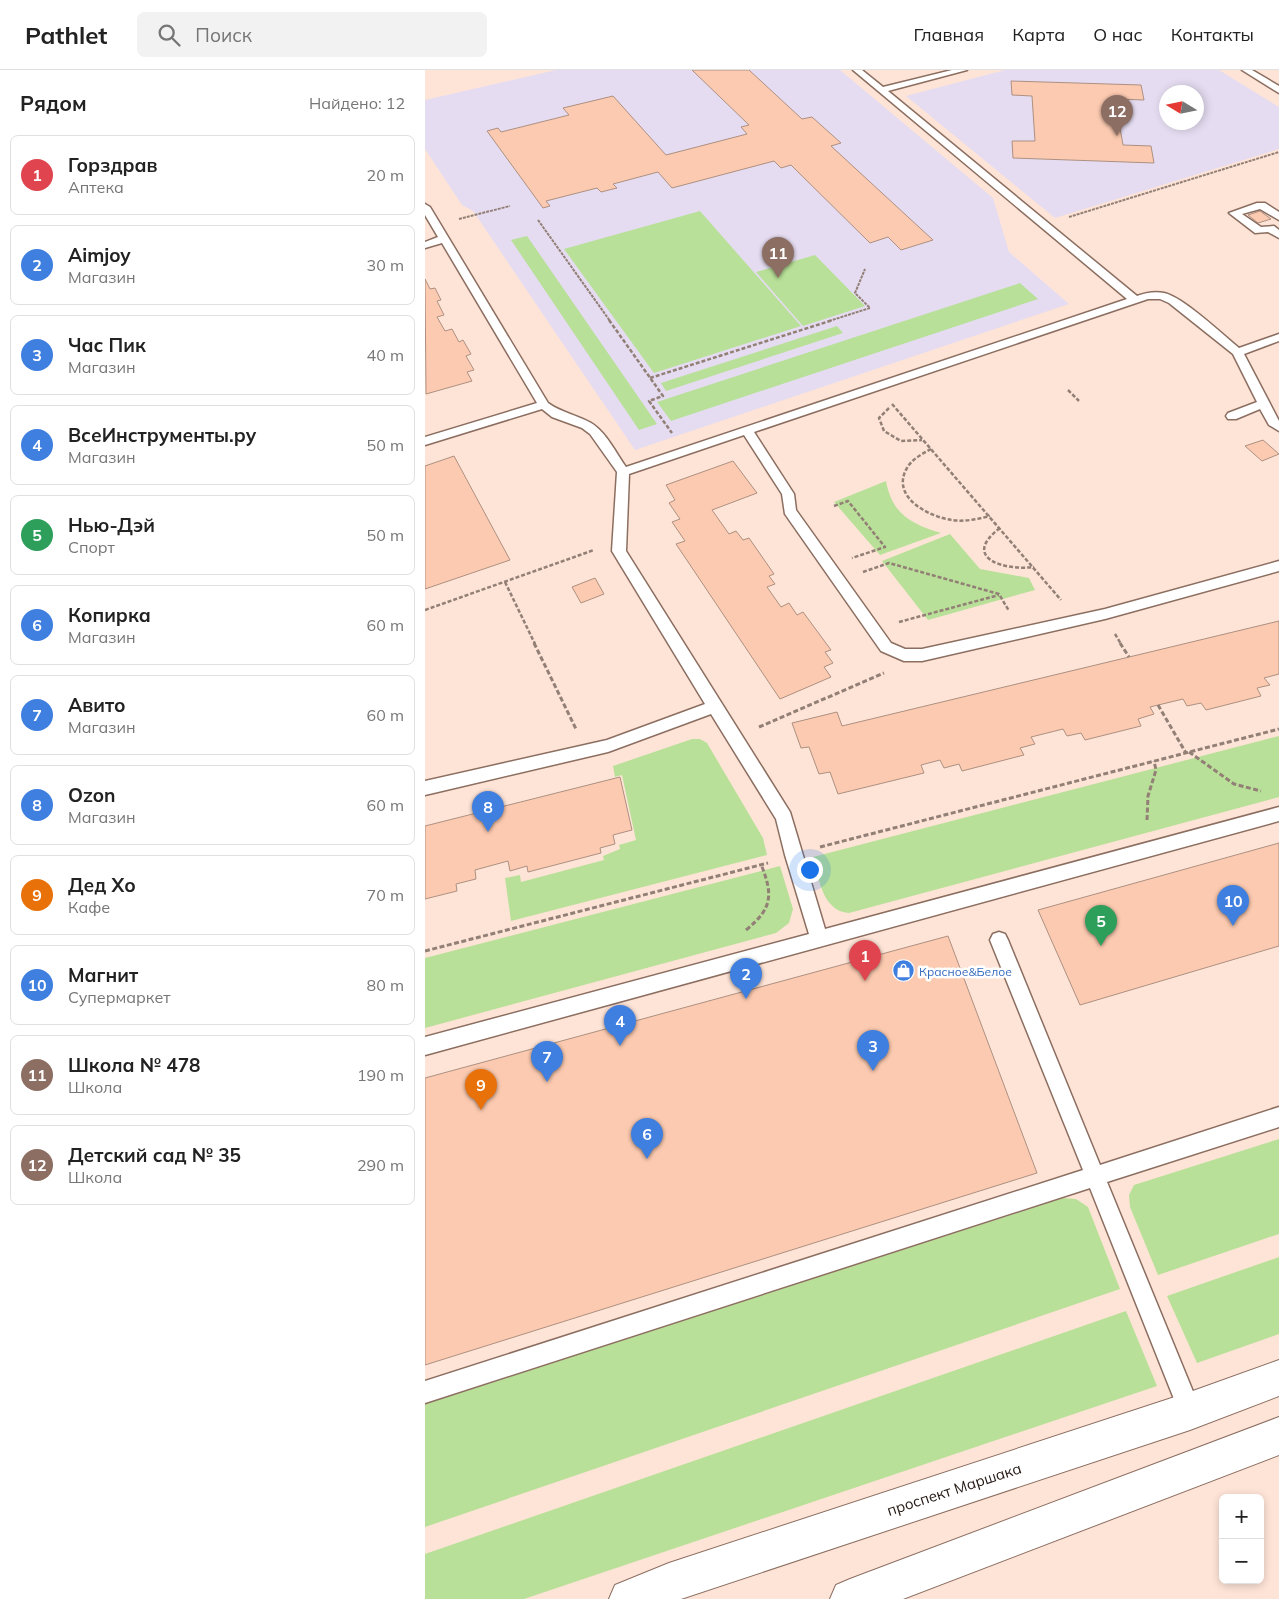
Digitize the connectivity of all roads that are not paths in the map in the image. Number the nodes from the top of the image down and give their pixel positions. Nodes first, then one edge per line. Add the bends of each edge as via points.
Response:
1 (857, 70) edge
2 (963, 70) edge
3 (1246, 70) edge
4 (881, 90) junction
5 (1279, 90) edge
6 (425, 207) edge
7 (1279, 217) edge
8 (1279, 235) edge
9 (444, 239) junction
10 (425, 245) edge
11 (1134, 299) junction
12 (1279, 337) edge
13 (1238, 352) junction
14 (1264, 403) junction
15 (543, 405) junction
16 (1232, 416) dead end
17 (1279, 427) edge
18 (747, 430) junction
19 (425, 441) edge
20 (623, 472) junction
21 (1279, 566) edge
22 (713, 707) junction
23 (425, 788) edge
24 (1279, 814) edge
25 (819, 938) junction
26 (999, 940) dead end
27 (425, 1046) edge
28 (1279, 1117) edge
29 (1095, 1176) junction
30 (1279, 1378) edge
31 (425, 1392) edge
32 (1190, 1411) junction
33 (1279, 1436) edge
34 (629, 1599) edge
35 (850, 1599) edge

1 - 4 lane
2 - 4 lane
3 - 5 lane
4 - 11 lane
6 - 9 lane
7 - 8 lane via 1261,205 1234,213 1259,231 1270,228
9 - 10 lane
9 - 15 lane
11 - 13 lane via 1162,296 1173,301
11 - 18 lane
12 - 13 lane
13 - 14 lane
14 - 16 lane
14 - 17 lane
15 - 19 lane
15 - 20 lane via 595,431
18 - 20 lane
18 - 21 lane via 789,494 790,510 796,519 886,647 903,655 922,655 1105,614
20 - 22 lane via 619,551
22 - 23 lane via 608,746
22 - 25 lane via 784,817
24 - 25 lane
25 - 27 lane
26 - 29 lane
28 - 29 lane
29 - 31 lane
29 - 32 lane
30 - 32 street, проспект Маршака
32 - 34 street, проспект Маршака
33 - 35 street

